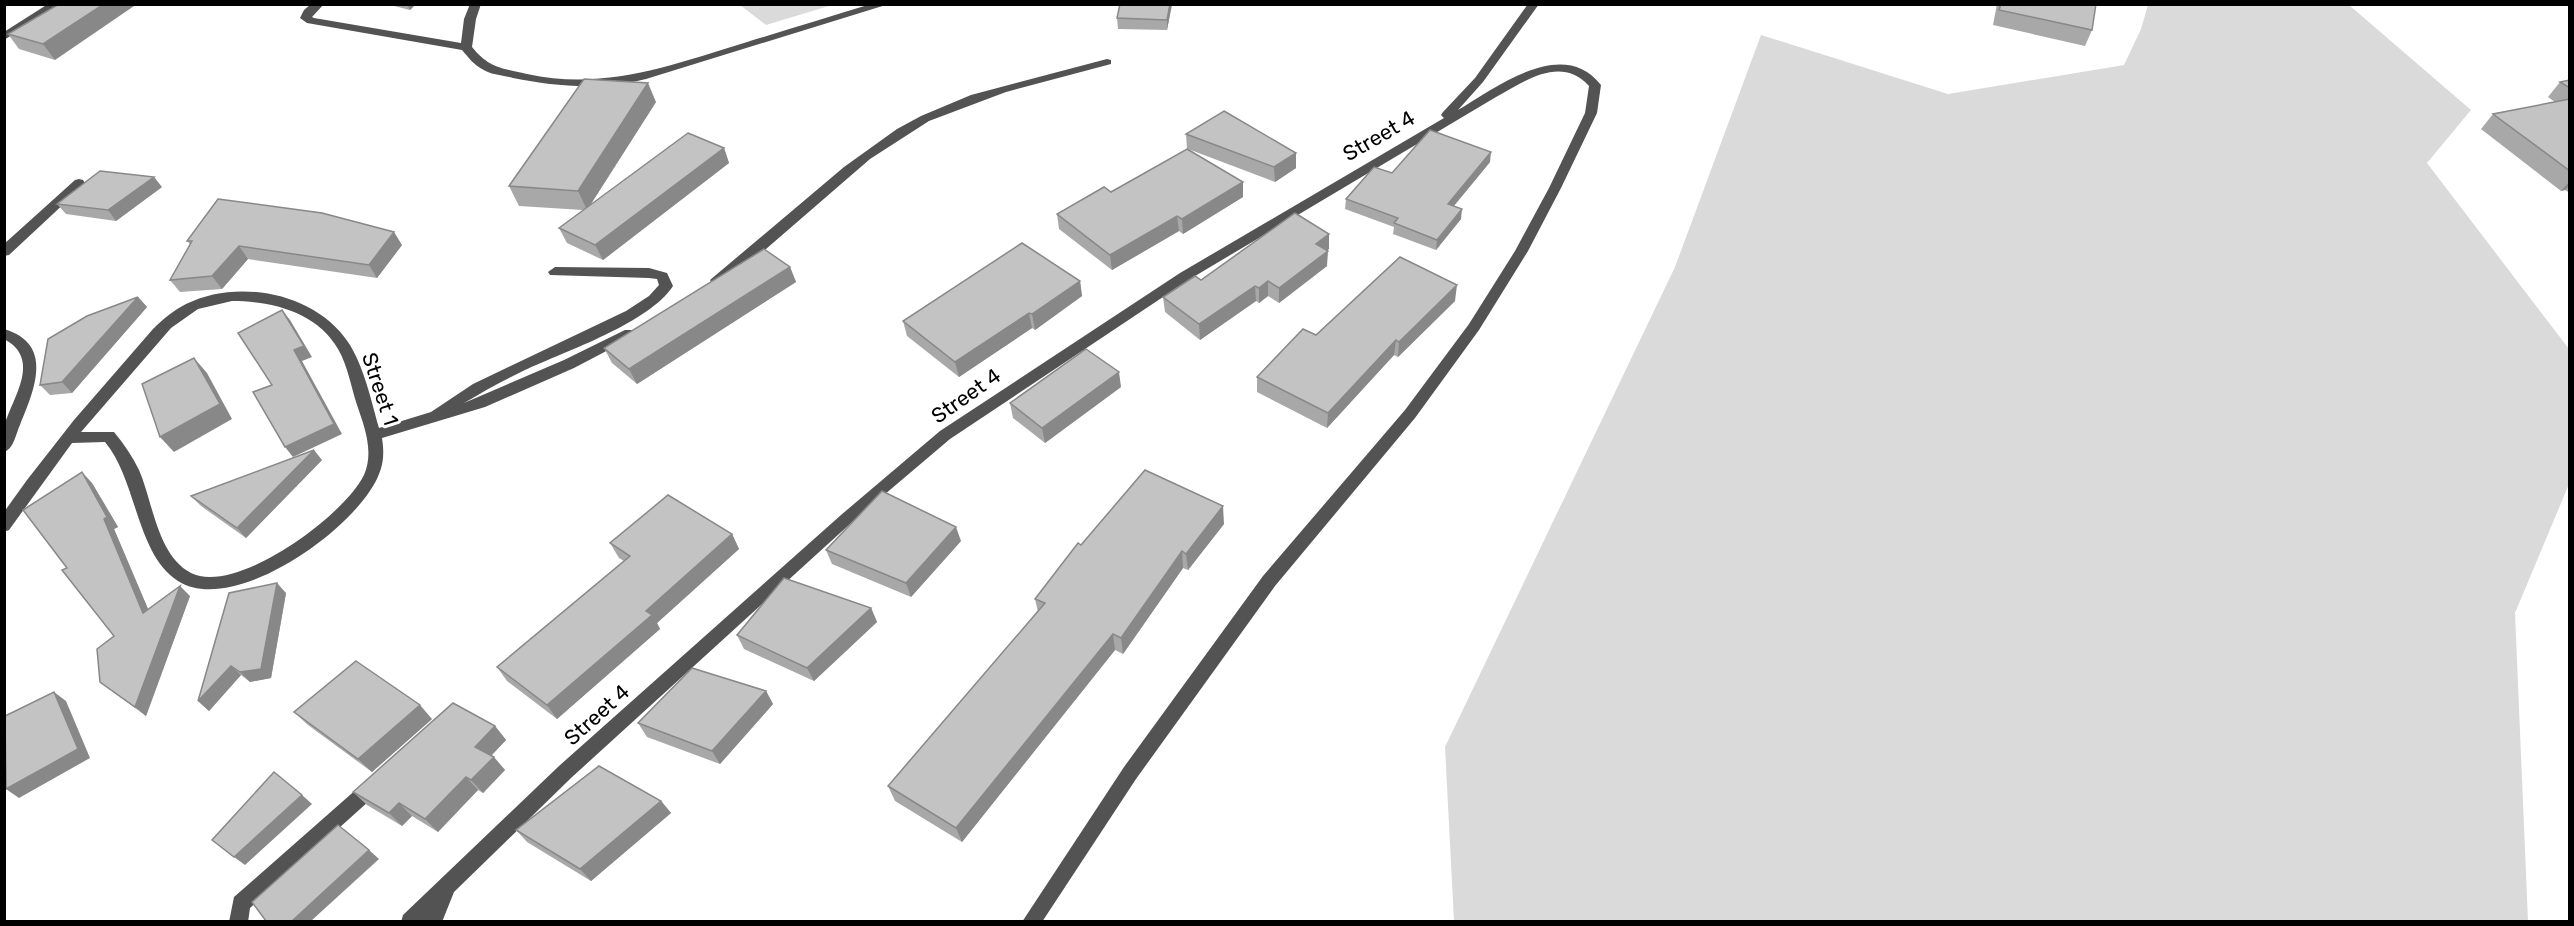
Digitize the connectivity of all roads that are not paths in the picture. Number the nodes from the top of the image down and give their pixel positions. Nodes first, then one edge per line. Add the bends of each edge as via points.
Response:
1 (56, 4) edge
2 (319, 4) edge
3 (476, 4) edge
4 (884, 4) edge
5 (1534, 4) edge
6 (4, 38) edge
7 (466, 47) junction
8 (1107, 62) dead end
9 (1437, 127) junction
10 (79, 183) dead end
11 (4, 252) edge
12 (555, 272) dead end
13 (704, 290) edge
14 (646, 325) edge
15 (4, 334) edge
16 (427, 421) junction
17 (375, 435) junction
18 (69, 438) junction
19 (4, 447) edge
20 (4, 526) edge
21 (390, 770) edge
22 (449, 884) junction
23 (237, 921) edge
24 (410, 921) edge
25 (432, 921) edge
26 (1031, 921) edge

1 - 6 street
2 - 7 street via 306,18
3 - 7 street
4 - 7 street via 692,63 606,84 570,85 487,68
5 - 9 street via 1479,80
8 - 13 street via 969,101 902,131 842,174 767,242
9 - 22 street, Street 4 via 1185,276 945,435 565,772
9 - 26 street, Street 4 via 1542,69 1580,71 1595,85 1591,113 1555,188 1474,327 1410,414 1269,581 1130,773
10 - 11 street
12 - 16 street via 649,273 662,276 666,286 658,297 627,316 474,389
14 - 16 street via 520,387
15 - 19 street via 12,336 26,353 30,376
16 - 17 street
17 - 18 street, Street 1 via 343,345 320,317 272,298 224,297 194,305 169,321
17 - 18 street, Street 1 via 376,460 362,491 347,508 292,552 241,577 215,583 183,576 171,566 160,547 127,457 118,444 109,436
18 - 20 street, Street 1
21 - 23 street via 241,903
22 - 24 street, Street 4
22 - 25 street

